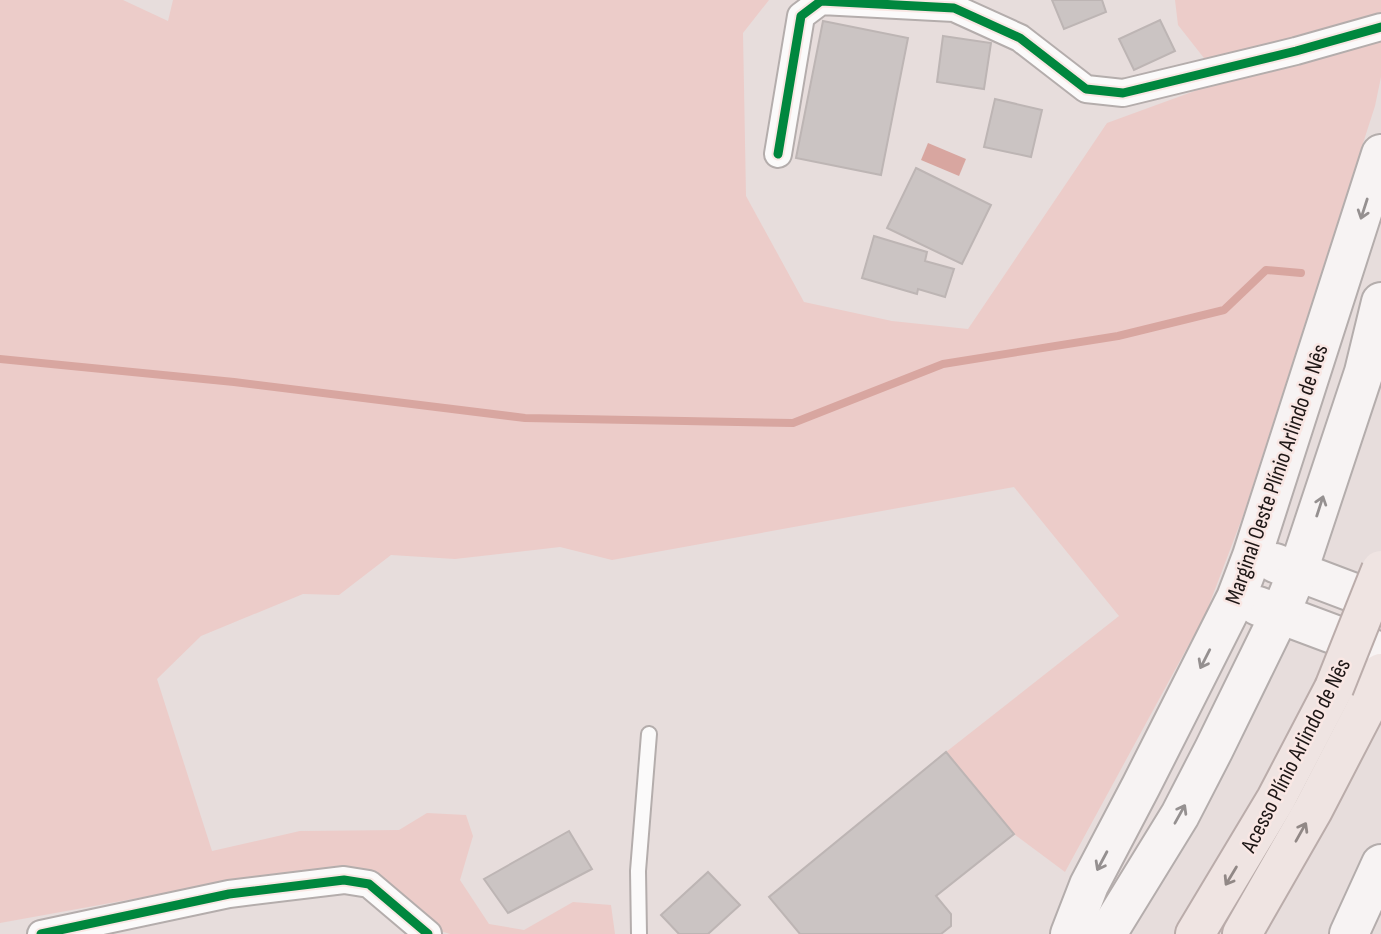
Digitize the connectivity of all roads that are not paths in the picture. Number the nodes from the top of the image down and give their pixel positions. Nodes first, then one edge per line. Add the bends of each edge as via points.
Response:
1 (956, 4) edge
2 (1381, 27) edge
3 (778, 153) dead end
4 (1381, 155) edge
5 (1381, 302) edge
6 (1252, 556) junction
7 (1381, 570) edge
8 (1298, 571) junction
9 (1236, 598) junction
10 (1381, 603) edge
11 (1280, 614) junction
12 (1381, 652) edge
13 (1375, 688) edge
14 (649, 734) dead end
15 (1381, 864) edge
16 (41, 934) edge
17 (428, 934) edge
18 (639, 934) edge
19 (1070, 934) edge
20 (1106, 934) edge
21 (1195, 934) edge
22 (1242, 934) edge
23 (1349, 934) edge

1 - 2 street via 1020,38 1086,89 1123,93
1 - 3 street via 821,1 801,16
4 -> 6 main road, Marginal Oeste Plínio Arlindo de Nês
8 -> 5 main road via 1364,372
6 - 8 main road
6 - 9 main road, Marginal Oeste Plínio Arlindo de Nês
7 -> 21 highway, Acesso Plínio Arlindo de Nês, bridge via 1334,688 1276,799
8 - 10 main road
8 - 11 main road
9 - 11 main road
9 -> 19 main road, Marginal Oeste Plínio Arlindo de Nês via 1089,885
11 - 12 main road
20 -> 11 main road via 1180,815
22 -> 13 highway, Acesso Plínio Arlindo de Nês
14 - 18 lane via 638,871
15 - 23 main road
16 - 17 street via 229,894 344,880 369,884

